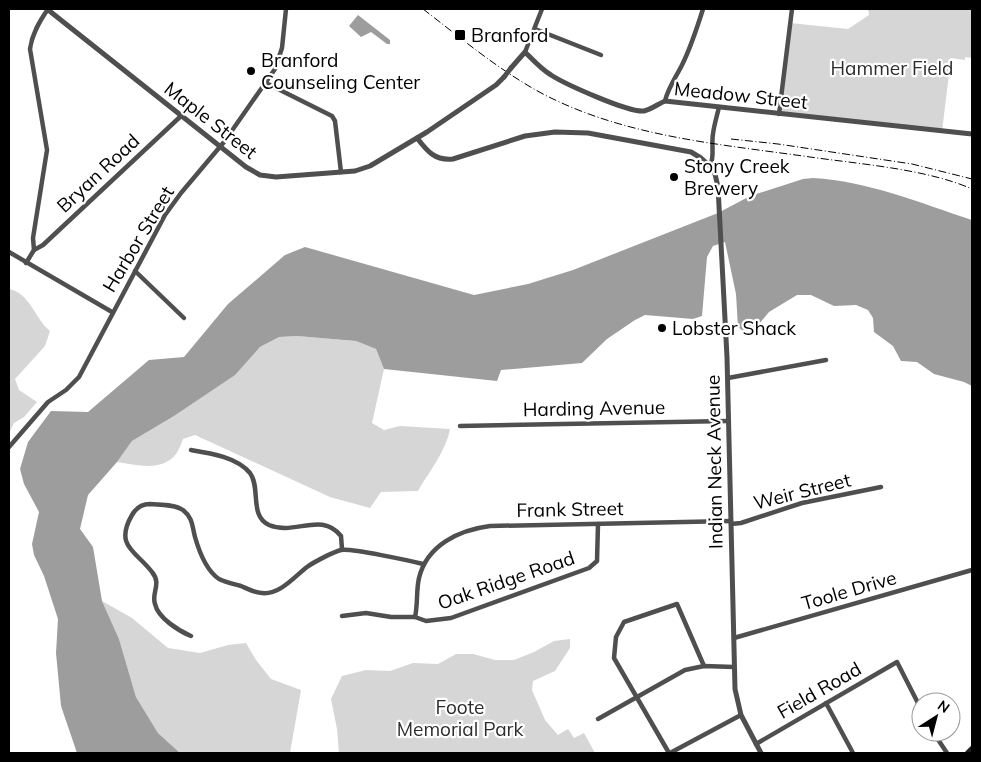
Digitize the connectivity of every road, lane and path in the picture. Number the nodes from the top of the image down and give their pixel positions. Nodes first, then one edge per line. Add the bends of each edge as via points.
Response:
1 (47, 9) edge
2 (286, 9) edge
3 (542, 9) edge
4 (703, 9) edge
5 (792, 9) edge
6 (535, 29) junction
7 (525, 52) junction
8 (601, 55) dead end
9 (266, 83) junction
10 (665, 101) junction
11 (719, 107) junction
12 (779, 114) junction
13 (181, 116) junction
14 (972, 134) edge
15 (417, 138) junction
16 (219, 147) junction
17 (710, 166) junction
18 (341, 172) junction
19 (34, 250) junction
20 (9, 252) edge
21 (26, 263) junction
22 (135, 271) junction
23 (112, 312) junction
24 (184, 318) dead end
25 (826, 360) dead end
26 (728, 378) junction
27 (728, 421) junction
28 (460, 426) dead end
29 (9, 447) edge
30 (191, 450) dead end
31 (881, 487) dead end
32 (731, 523) junction
33 (598, 524) junction
34 (342, 550) junction
35 (423, 564) junction
36 (972, 570) edge
37 (342, 616) dead end
38 (415, 618) junction
39 (191, 636) dead end
40 (734, 638) junction
41 (704, 666) junction
42 (734, 667) junction
43 (912, 692) edge
44 (637, 696) junction
45 (826, 703) junction
46 (741, 715) junction
47 (598, 719) dead end
48 (940, 742) edge
49 (756, 744) junction
50 (972, 749) edge
51 (669, 753) edge
52 (761, 753) edge
53 (853, 753) edge
54 (947, 753) edge
55 (968, 753) edge

1 - 13 street, Maple Street
1 - 19 street via 35,30 30,49 47,150 33,238
2 - 9 street, Harbor Street via 279,60
3 - 6 street
4 - 10 street via 693,40
5 - 12 street
6 - 7 street
6 - 8 street
7 - 10 street, Meadow Street via 560,81 623,106 642,111
7 - 15 street, Maple Street, bridge via 496,85
9 - 16 street, Harbor Street
9 - 18 street via 332,116
10 - 11 street, Meadow Street
11 - 12 street, Meadow Street
11 - 17 street, Indian Neck Avenue
12 - 14 street, Meadow Street
13 - 16 street, Maple Street
13 - 19 street, Bryan Road
15 - 17 street via 433,155 446,160 525,136 555,132 588,133 684,150
15 - 18 street, Maple Street via 370,166
16 - 18 street, Maple Street via 250,170 266,176
16 - 22 street, Harbor Street via 173,203
17 - 26 street, Indian Neck Avenue via 717,180
19 - 21 street
20 - 21 street
21 - 23 street
22 - 23 street, Harbor Street
22 - 24 street
23 - 29 street, Harbor Street via 79,377 48,402
25 - 26 street
26 - 27 street, Indian Neck Avenue
27 - 28 street, Harding Avenue
27 - 32 street, Indian Neck Avenue
30 - 34 street via 225,458 246,468 254,480 258,512 265,522 283,528 328,525 341,536
31 - 32 street, Weir Street via 802,503 741,523
32 - 33 street, Frank Street
32 - 40 street, Indian Neck Avenue
33 - 35 street, Frank Street via 478,527 447,540
33 - 38 street, Oak Ridge Road via 597,561 589,568 451,618 426,621
34 - 35 street
34 - 39 street via 308,567 272,593 263,594 215,576 208,568 195,537 192,520 183,510 145,504 138,508 125,528 126,541 153,572 157,581 154,604 159,612 171,626
35 - 38 street
36 - 40 street, Toole Drive
37 - 38 street, Oak Ridge Road via 366,613
40 - 42 street, Indian Neck Avenue
41 - 42 street
41 - 44 street via 686,670
41 - 44 street via 677,604 624,622 616,637 614,658
42 - 46 street, Indian Neck Avenue
43 - 45 street, Field Road via 897,662
44 - 47 street
44 - 51 street
45 - 49 street, Field Road
45 - 53 street
46 - 49 street, Indian Neck Avenue
46 - 51 street
48 - 54 street
49 - 52 street, Indian Neck Avenue
50 - 55 main road

